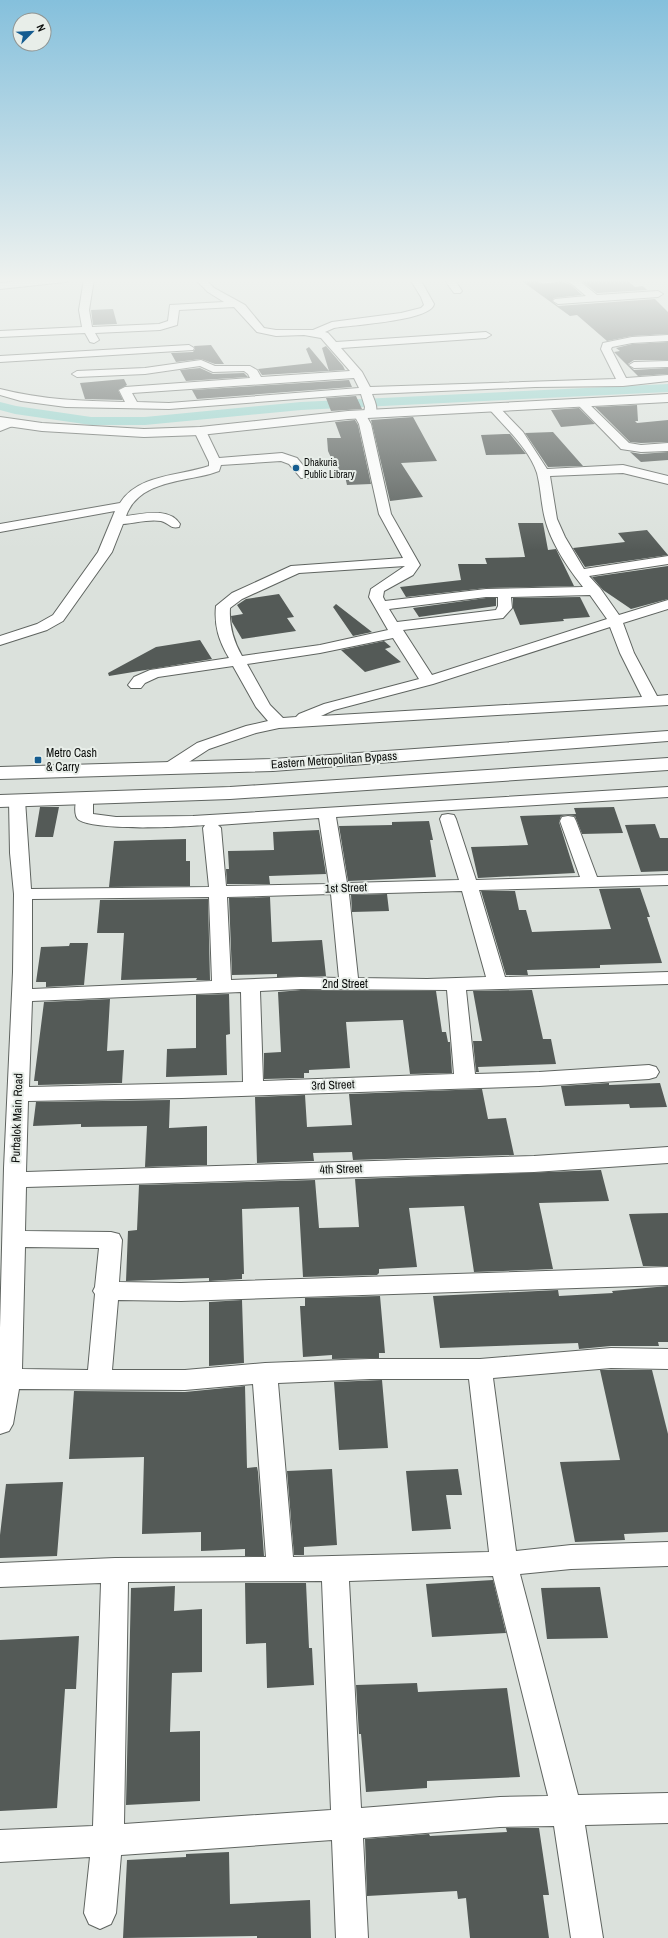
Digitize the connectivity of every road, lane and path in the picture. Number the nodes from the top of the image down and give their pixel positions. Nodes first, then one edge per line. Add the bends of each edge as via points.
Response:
1 (84, 369) edge
2 (103, 369) edge
3 (156, 369) edge
4 (249, 369) edge
5 (354, 369) edge
6 (616, 369) edge
7 (79, 374) junction
8 (358, 374) junction
9 (668, 378) edge
10 (257, 381) junction
11 (623, 383) junction
12 (0, 392) edge
13 (668, 398) edge
14 (583, 404) junction
15 (367, 405) junction
16 (132, 406) junction
17 (494, 408) junction
18 (4, 424) edge
19 (200, 431) junction
20 (668, 447) edge
21 (215, 462) junction
22 (544, 473) junction
23 (305, 475) dead end
24 (663, 479) edge
25 (668, 493) edge
26 (122, 506) junction
27 (118, 521) junction
28 (174, 524) dead end
29 (0, 528) edge
30 (668, 560) edge
31 (411, 562) junction
32 (580, 574) junction
33 (595, 591) junction
34 (504, 593) junction
35 (668, 604) edge
36 (380, 606) junction
37 (616, 620) junction
38 (394, 630) junction
39 (0, 641) edge
40 (238, 662) junction
41 (428, 681) junction
42 (136, 685) dead end
43 (668, 700) edge
44 (652, 701) junction
45 (296, 722) junction
46 (278, 723) junction
47 (668, 736) edge
48 (668, 764) edge
49 (169, 768) junction
50 (0, 773) edge
51 (668, 792) edge
52 (85, 798) junction
53 (11, 804) edge
54 (327, 813) junction
55 (448, 819) dead end
56 (568, 821) dead end
57 (212, 828) dead end
58 (668, 880) edge
59 (590, 881) junction
60 (469, 885) junction
61 (339, 888) junction
62 (218, 892) junction
63 (23, 894) junction
64 (668, 978) edge
65 (497, 983) junction
66 (349, 984) junction
67 (456, 984) junction
68 (250, 986) junction
69 (222, 988) junction
70 (22, 995) junction
71 (649, 1072) dead end
72 (465, 1081) junction
73 (253, 1088) junction
74 (18, 1094) junction
75 (668, 1155) edge
76 (15, 1180) junction
77 (14, 1239) junction
78 (668, 1276) edge
79 (105, 1291) junction
80 (668, 1358) edge
81 (480, 1369) junction
82 (265, 1373) junction
83 (9, 1380) junction
84 (98, 1380) junction
85 (0, 1424) edge
86 (668, 1554) edge
87 (504, 1564) junction
88 (280, 1569) junction
89 (335, 1569) junction
90 (115, 1570) junction
91 (0, 1575) edge
92 (668, 1808) edge
93 (567, 1810) junction
94 (346, 1824) junction
95 (107, 1841) junction
96 (0, 1846) edge
97 (100, 1913) dead end
98 (352, 1938) edge
99 (587, 1938) edge

1 - 7 street
2 - 7 street
3 - 7 street
4 - 10 street via 253,372
5 - 8 street
6 - 11 street
8 - 10 street
8 - 15 street
9 - 11 street
10 - 16 street via 125,390
11 - 15 street via 535,384
12 - 16 street via 38,401 75,400
13 - 14 main road
14 - 17 main road
14 - 20 street via 625,446 632,449
15 - 16 street via 265,397 184,405
15 - 17 main road
15 - 19 main road
15 - 31 street via 365,424 385,514
17 - 22 street via 519,434
18 - 19 main road via 108,432
19 - 21 street
21 - 23 street via 282,457 293,461
21 - 26 street via 215,468 206,472 146,487 136,492
22 - 24 street via 623,469
22 - 32 street via 550,519
24 - 25 street
26 - 27 street
26 - 29 street
27 - 28 street via 154,517 167,518
27 - 39 street via 105,554 56,620 42,628
30 - 32 street
31 - 36 street via 413,565 408,572 378,589 376,597
31 - 40 street via 296,569 237,596 223,606 222,618 224,632
32 - 33 street
33 - 34 street
33 - 37 street
34 - 36 street
34 - 38 street via 506,609 498,615
35 - 37 street
36 - 38 street
37 - 41 street
37 - 44 street via 626,653
38 - 40 street via 320,650
38 - 41 street
40 - 42 street via 155,673 139,680
40 - 46 street via 264,707
41 - 45 street via 329,707
43 - 44 street
44 - 45 street
45 - 46 street
46 - 49 street via 203,746
47 - 49 main road, Eastern Metropolitan Bypass via 274,765
48 - 52 main road via 230,793
49 - 50 main road, Eastern Metropolitan Bypass
51 - 54 street
52 - 53 main road
52 - 54 street via 84,816 116,822 193,821
53 - 63 street, Purbalok Main Road
54 - 61 street
55 - 60 street
56 - 59 street
57 - 62 street
58 - 59 street, 1st Street
59 - 60 street, 1st Street
60 - 61 street, 1st Street
60 - 65 street
61 - 62 street, 1st Street
61 - 66 street
62 - 63 street, 1st Street
62 - 69 street
63 - 70 street, Purbalok Main Road
64 - 65 street, 2nd Street
65 - 67 street, 2nd Street
66 - 67 street, 2nd Street
66 - 68 street, 2nd Street
67 - 72 street
68 - 69 street, 2nd Street
68 - 73 street
69 - 70 street, 2nd Street
70 - 74 street, Purbalok Main Road
71 - 72 street, 3rd Street via 539,1080
72 - 73 street, 3rd Street
73 - 74 street, 3rd Street
74 - 76 street, Purbalok Main Road
75 - 76 street, 4th Street via 534,1164
76 - 77 street, Purbalok Main Road
77 - 79 street via 111,1240
77 - 83 street, Purbalok Main Road
78 - 79 street via 181,1292
79 - 84 street
80 - 81 street via 611,1358
81 - 82 street via 370,1369
81 - 87 street
82 - 84 street via 185,1380
82 - 88 street
83 - 84 street
83 - 85 street, Purbalok Main Road
86 - 87 street via 571,1557
87 - 89 street
87 - 93 street
88 - 89 street
88 - 90 street
89 - 94 street
90 - 91 street
90 - 95 street
92 - 93 street
93 - 94 street via 500,1812
93 - 99 street
94 - 95 street
94 - 98 street
95 - 96 street
95 - 97 street

